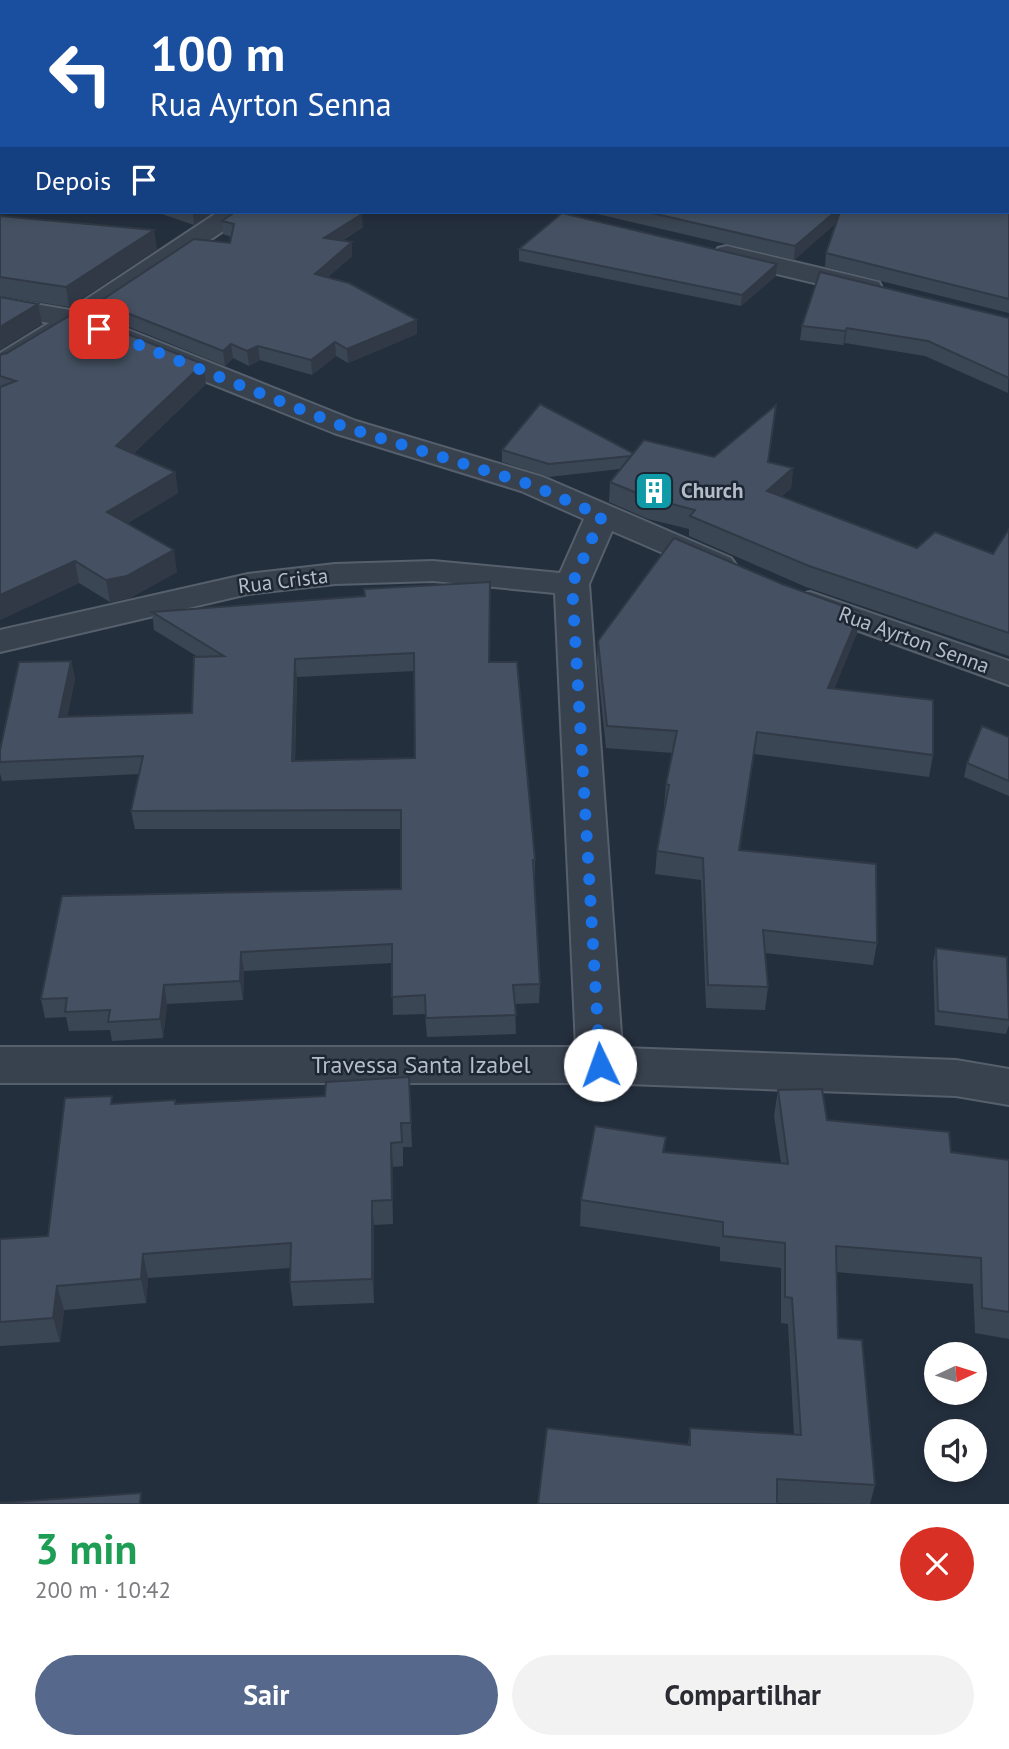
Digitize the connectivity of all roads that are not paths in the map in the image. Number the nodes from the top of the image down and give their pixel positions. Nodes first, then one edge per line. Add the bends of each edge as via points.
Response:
1 (232, 214) edge
2 (702, 247) edge
3 (889, 293) edge
4 (0, 306) edge
5 (75, 319) junction
6 (0, 365) edge
7 (602, 516) junction
8 (742, 575) edge
9 (572, 584) junction
10 (781, 591) edge
11 (0, 641) edge
12 (1009, 674) edge
13 (0, 1065) edge
14 (600, 1065) junction
15 (1009, 1087) edge

1 - 5 street
2 - 3 street
4 - 5 street
5 - 6 street
5 - 7 street via 345,427 532,485
7 - 8 street
7 - 9 street
9 - 11 street, Rua Crista via 433,571 335,574 247,583
9 - 14 street
10 - 12 street, Rua Ayrton Senna
13 - 14 street, Travessa Santa Izabel
14 - 15 street, Travessa Santa Izabel via 956,1079

